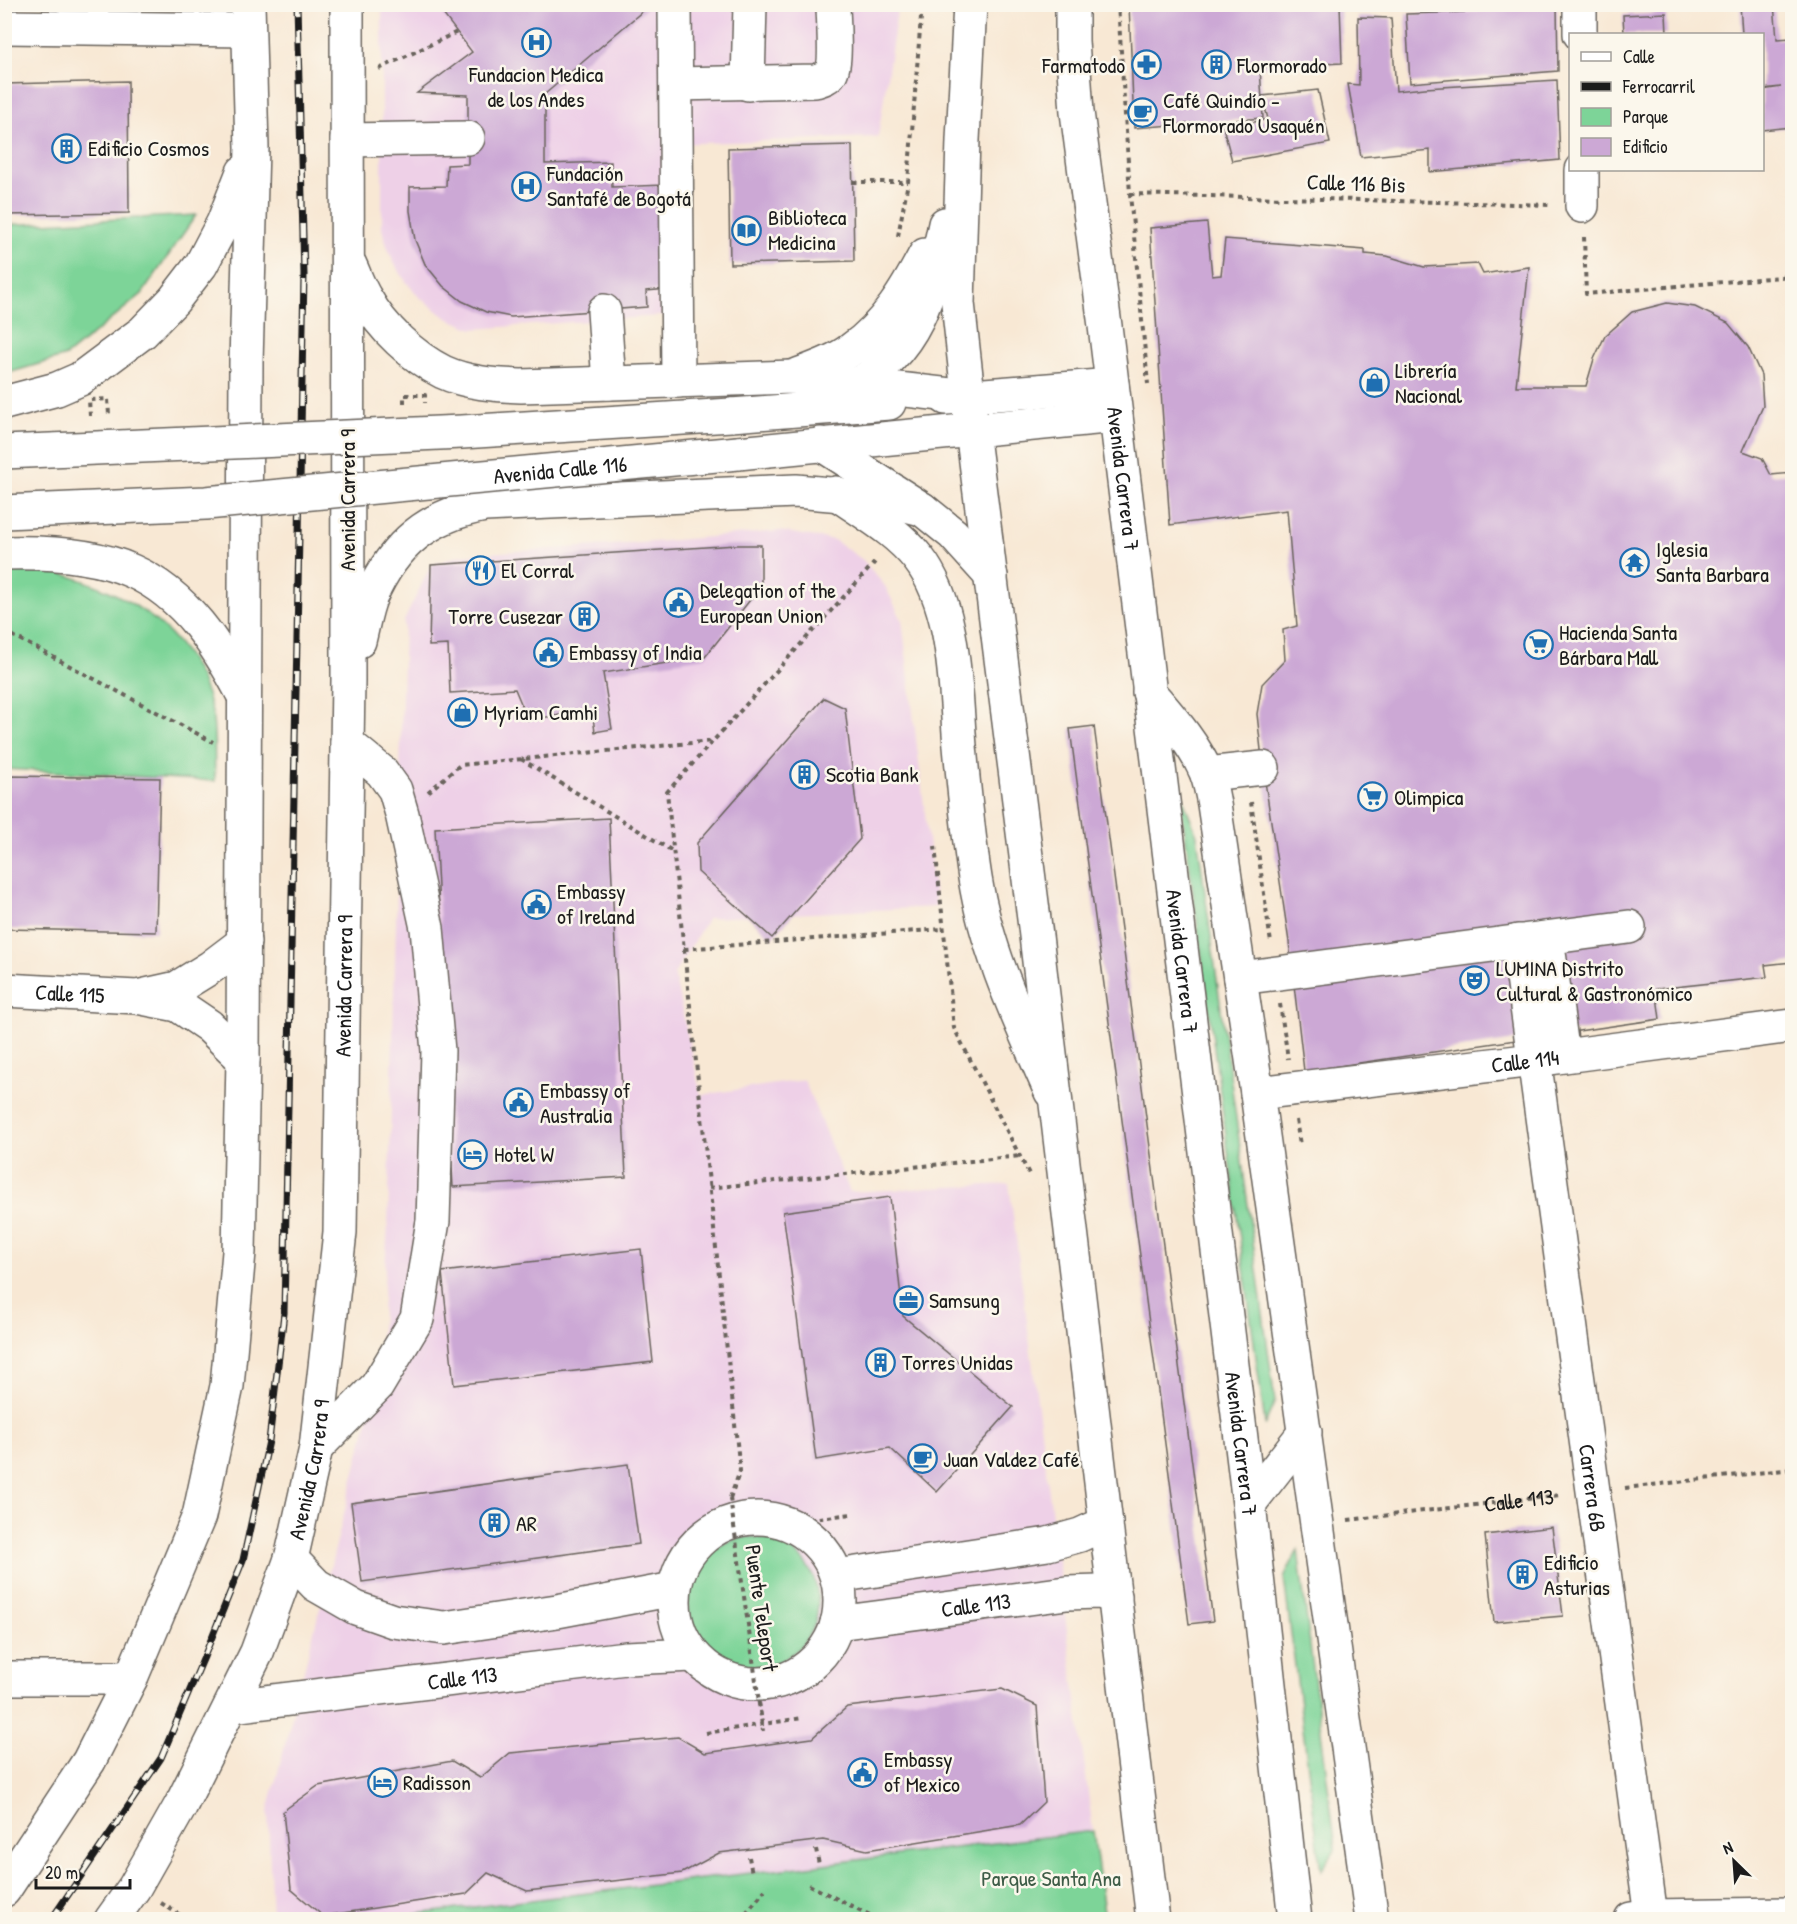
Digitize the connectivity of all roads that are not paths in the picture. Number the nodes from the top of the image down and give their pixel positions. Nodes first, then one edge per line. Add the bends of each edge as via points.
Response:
1 (347, 4) edge
2 (675, 4) edge
3 (750, 4) edge
4 (833, 4) edge
5 (970, 4) edge
6 (1072, 4) edge
7 (1580, 4) edge
8 (248, 17) edge
9 (4, 27) edge
10 (1580, 33) edge
11 (676, 84) junction
12 (748, 84) junction
13 (468, 138) dead end
14 (347, 140) junction
15 (963, 140) junction
16 (252, 148) junction
17 (1582, 171) edge
18 (1582, 206) road end
19 (347, 258) junction
20 (604, 311) dead end
21 (792, 377) junction
22 (678, 381) junction
23 (609, 383) junction
24 (860, 384) junction
25 (1112, 384) junction
26 (968, 397) junction
27 (4, 403) edge
28 (814, 409) junction
29 (1116, 417) junction
30 (972, 429) junction
31 (821, 444) junction
32 (4, 452) edge
33 (836, 493) junction
34 (922, 509) junction
35 (4, 512) edge
36 (4, 553) edge
37 (991, 576) junction
38 (348, 680) junction
39 (1149, 692) junction
40 (245, 699) junction
41 (347, 743) junction
42 (1263, 768) dead end
43 (1207, 774) junction
44 (1629, 927) dead end
45 (1533, 939) junction
46 (244, 942) junction
47 (1240, 978) junction
48 (4, 990) edge
49 (137, 997) junction
50 (1792, 1026) edge
51 (1549, 1058) junction
52 (243, 1059) junction
53 (1257, 1093) junction
54 (1056, 1106) junction
55 (1305, 1432) junction
56 (316, 1448) junction
57 (1249, 1504) junction
58 (1106, 1523) junction
59 (291, 1559) junction
60 (837, 1576) junction
61 (674, 1589) junction
62 (1114, 1596) junction
63 (837, 1623) junction
64 (693, 1655) junction
65 (4, 1678) edge
66 (130, 1678) junction
67 (232, 1706) junction
68 (4, 1890) edge
69 (1792, 1914) edge
70 (1640, 1918) edge
71 (111, 1920) edge
72 (1153, 1920) edge
73 (1295, 1920) edge
74 (1372, 1920) edge

1 - 14 main road, Avenida Carrera 9
2 - 11 main road
3 - 12 main road
4 - 12 main road via 834,61 825,78
5 - 15 main road
6 - 25 main road, Avenida Carrera 7 via 1077,112
7 - 10 main road
8 - 9 main road
8 - 16 main road
11 - 12 main road
11 - 22 main road
13 - 14 main road
14 - 19 main road, Avenida Carrera 9
15 - 21 main road via 925,255 889,315 851,350
15 - 24 main road via 934,276 924,305 911,334 894,356
15 - 26 main road via 958,303
16 - 27 main road via 223,223 201,265 143,332 80,379
16 - 40 main road via 246,362
17 - 18 main road
19 - 23 main road via 366,299 398,339 443,372 494,385
19 - 38 main road, Avenida Carrera 9
20 - 23 main road
21 - 22 main road
21 - 24 main road
22 - 23 main road
24 - 26 main road
24 - 28 main road
25 - 26 main road, Avenida Calle 116
25 - 29 main road, Avenida Carrera 7
26 - 28 main road, Avenida Calle 116
26 - 30 main road
28 - 32 main road, Avenida Calle 116, bridge via 462,432
29 - 30 main road, Avenida Calle 116
29 - 39 main road, Avenida Carrera 7
30 - 31 main road, Avenida Calle 116
30 - 37 main road
31 - 34 main road
31 - 35 main road, Avenida Calle 116, bridge via 206,503
33 - 34 main road
33 - 38 main road via 796,491 463,509 424,526 383,574 371,597
33 - 54 main road via 898,536 919,559 934,585 947,624 954,671 975,880 992,948
34 - 37 main road
36 - 40 main road via 71,555 132,571 170,595 195,619
37 - 54 main road
38 - 41 main road, Avenida Carrera 9
39 - 43 main road via 1178,726
39 - 57 main road, Avenida Carrera 7
40 - 46 main road
41 - 56 main road, Avenida Carrera 9 via 340,1232
41 - 56 main road via 382,772 395,790 427,928 438,1052 433,1221 417,1319 377,1386
42 - 43 main road
43 - 47 main road
44 - 45 main road
45 - 47 main road
45 - 51 main road, Carrera 6B
46 - 49 main road, Calle 115 via 177,988
46 - 52 main road
47 - 53 main road
48 - 49 main road, Calle 115
49 - 52 main road, Calle 115 via 178,1005 209,1026
50 - 51 main road, Calle 114
51 - 53 main road, Calle 114
51 - 70 main road, Carrera 6B
52 - 66 main road via 239,1252 227,1386 199,1516
53 - 55 main road
54 - 58 main road
55 - 57 main road
55 - 74 main road
56 - 59 main road, Avenida Carrera 9
57 - 73 main road, Avenida Carrera 7
58 - 60 main road via 1048,1544
58 - 62 main road
59 - 61 main road via 316,1585 356,1608 393,1621 444,1628
59 - 67 main road, Avenida Carrera 9 via 257,1652
60 - 61 main road via 825,1552 807,1534 783,1522 759,1518 735,1520 713,1530 694,1546 681,1566
60 - 63 main road
61 - 64 main road via 674,1613
62 - 63 main road, Calle 113 via 1099,1592 1068,1593
62 - 72 main road
63 - 64 main road via 815,1660 778,1681 756,1684 733,1680 711,1670
64 - 67 main road, Calle 113 via 626,1658
65 - 66 main road
66 - 68 main road via 89,1761
67 - 71 main road, Avenida Carrera 9 via 182,1805
69 - 70 main road

